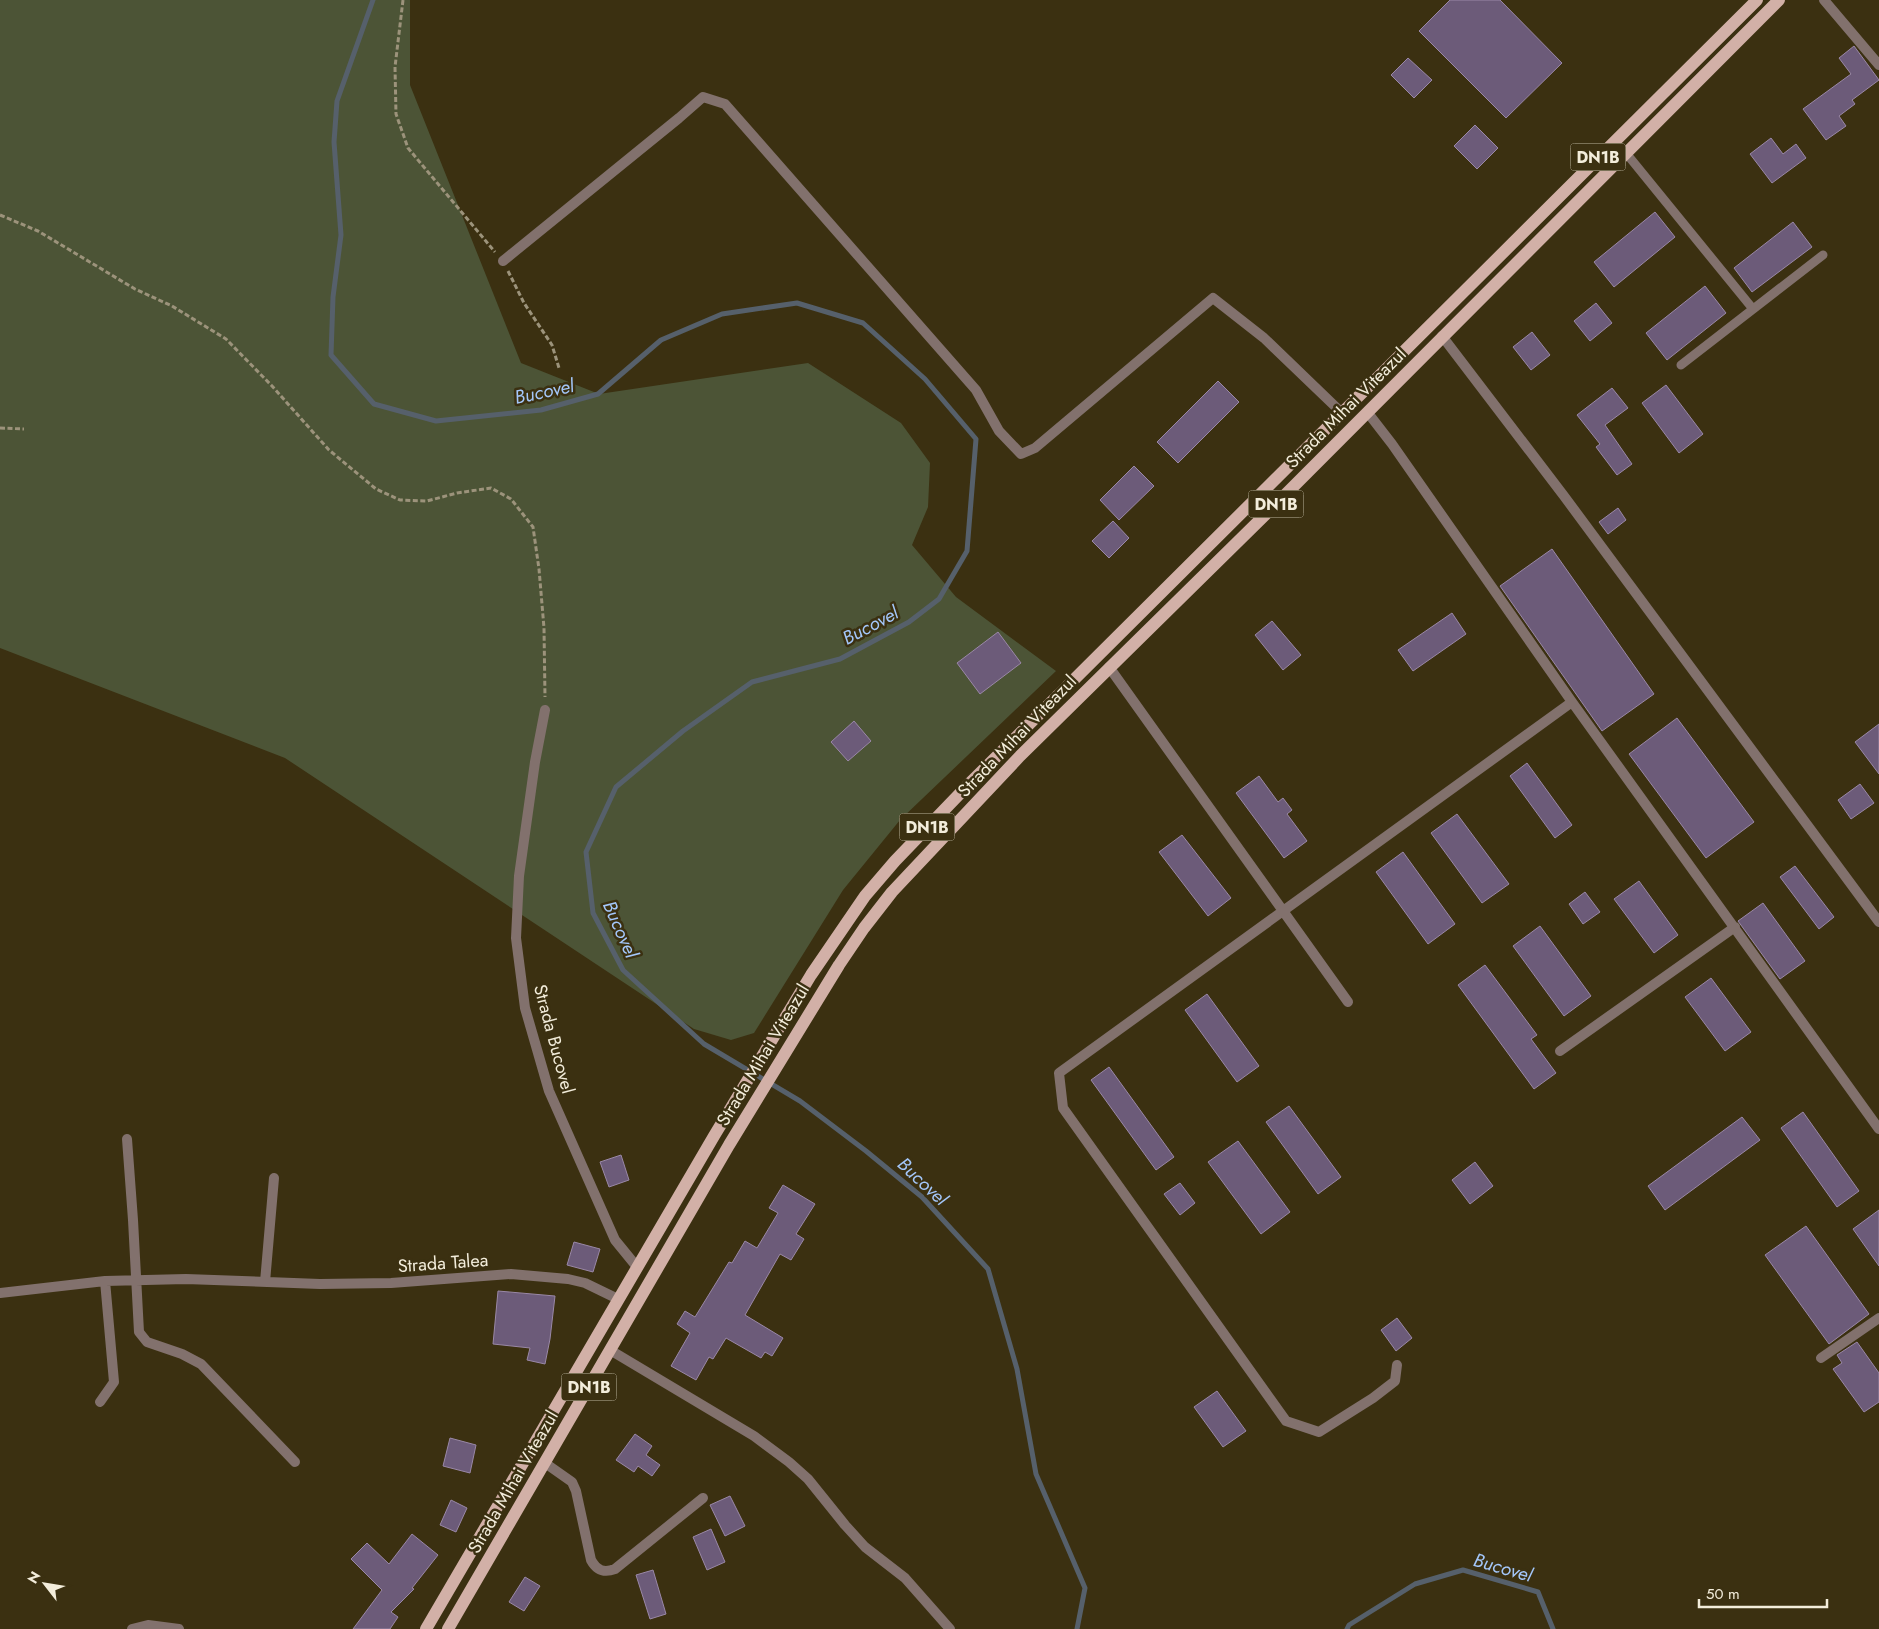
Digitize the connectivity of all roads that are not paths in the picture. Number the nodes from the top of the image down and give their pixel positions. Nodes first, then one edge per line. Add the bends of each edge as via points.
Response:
1 (1756, 0) edge
2 (1779, 0) edge
3 (1824, 0) edge
4 (1879, 65) edge
5 (1626, 153) junction
6 (1824, 255) dead end
7 (503, 261) road end
8 (1753, 309) junction
9 (1442, 336) junction
10 (1681, 365) dead end
11 (1342, 413) junction
12 (1368, 413) junction
13 (1109, 667) junction
14 (1572, 702) junction
15 (545, 710) road end
16 (1284, 912) junction
17 (1879, 922) edge
18 (1735, 927) junction
19 (1348, 1002) dead end
20 (1560, 1051) dead end
21 (1879, 1129) edge
22 (127, 1139) dead end
23 (274, 1178) dead end
24 (637, 1267) junction
25 (137, 1280) junction
26 (105, 1281) junction
27 (265, 1282) junction
28 (0, 1293) edge
29 (618, 1300) junction
30 (1879, 1318) edge
31 (610, 1350) junction
32 (1821, 1358) dead end
33 (1397, 1365) dead end
34 (100, 1402) dead end
35 (296, 1462) dead end
36 (545, 1463) junction
37 (703, 1498) dead end
38 (132, 1629) edge
39 (179, 1629) edge
40 (426, 1629) edge
41 (448, 1629) edge
42 (950, 1629) edge

1 - 11 main road, Strada Mihai Viteazul / DN1B
2 - 5 main road, Strada Mihai Viteazul / DN1B
3 - 4 street
5 - 8 lane
5 - 9 main road, Strada Mihai Viteazul / DN1B
6 - 8 lane
7 - 11 street via 703,97 725,104 976,390 999,431 1021,454 1034,448 1214,298 1264,338
8 - 10 lane
9 - 12 main road, Strada Mihai Viteazul / DN1B
9 - 17 street
11 - 24 main road, Strada Mihai Viteazul / DN1B via 971,782 865,896 782,1023
12 - 13 main road, Strada Mihai Viteazul / DN1B
12 - 14 street
13 - 16 street
13 - 31 main road, Strada Mihai Viteazul / DN1B via 892,892 798,1029
14 - 16 street
14 - 18 street
15 - 24 street, Strada Bucovel via 519,876 516,938 525,1008 549,1091 615,1240
16 - 19 street
16 - 33 street via 1060,1073 1063,1108 1286,1421 1319,1432 1394,1381
18 - 20 street
18 - 21 street
22 - 25 street
23 - 27 street
24 - 29 main road, Strada Mihai Viteazul / DN1B
25 - 26 street, Strada Talea
25 - 27 street, Strada Talea
25 - 35 street via 139,1332 147,1342 201,1364
26 - 28 street, Strada Talea
26 - 34 street via 114,1382
27 - 29 street, Strada Talea via 391,1283 511,1274 585,1283
29 - 40 main road, Strada Mihai Viteazul / DN1B
30 - 32 street
31 - 36 main road, Strada Mihai Viteazul / DN1B
31 - 42 street via 754,1436 789,1462 866,1547 905,1578
36 - 37 street via 572,1482 590,1560 603,1571 615,1569
36 - 41 main road, Strada Mihai Viteazul / DN1B
38 - 39 street via 148,1625

